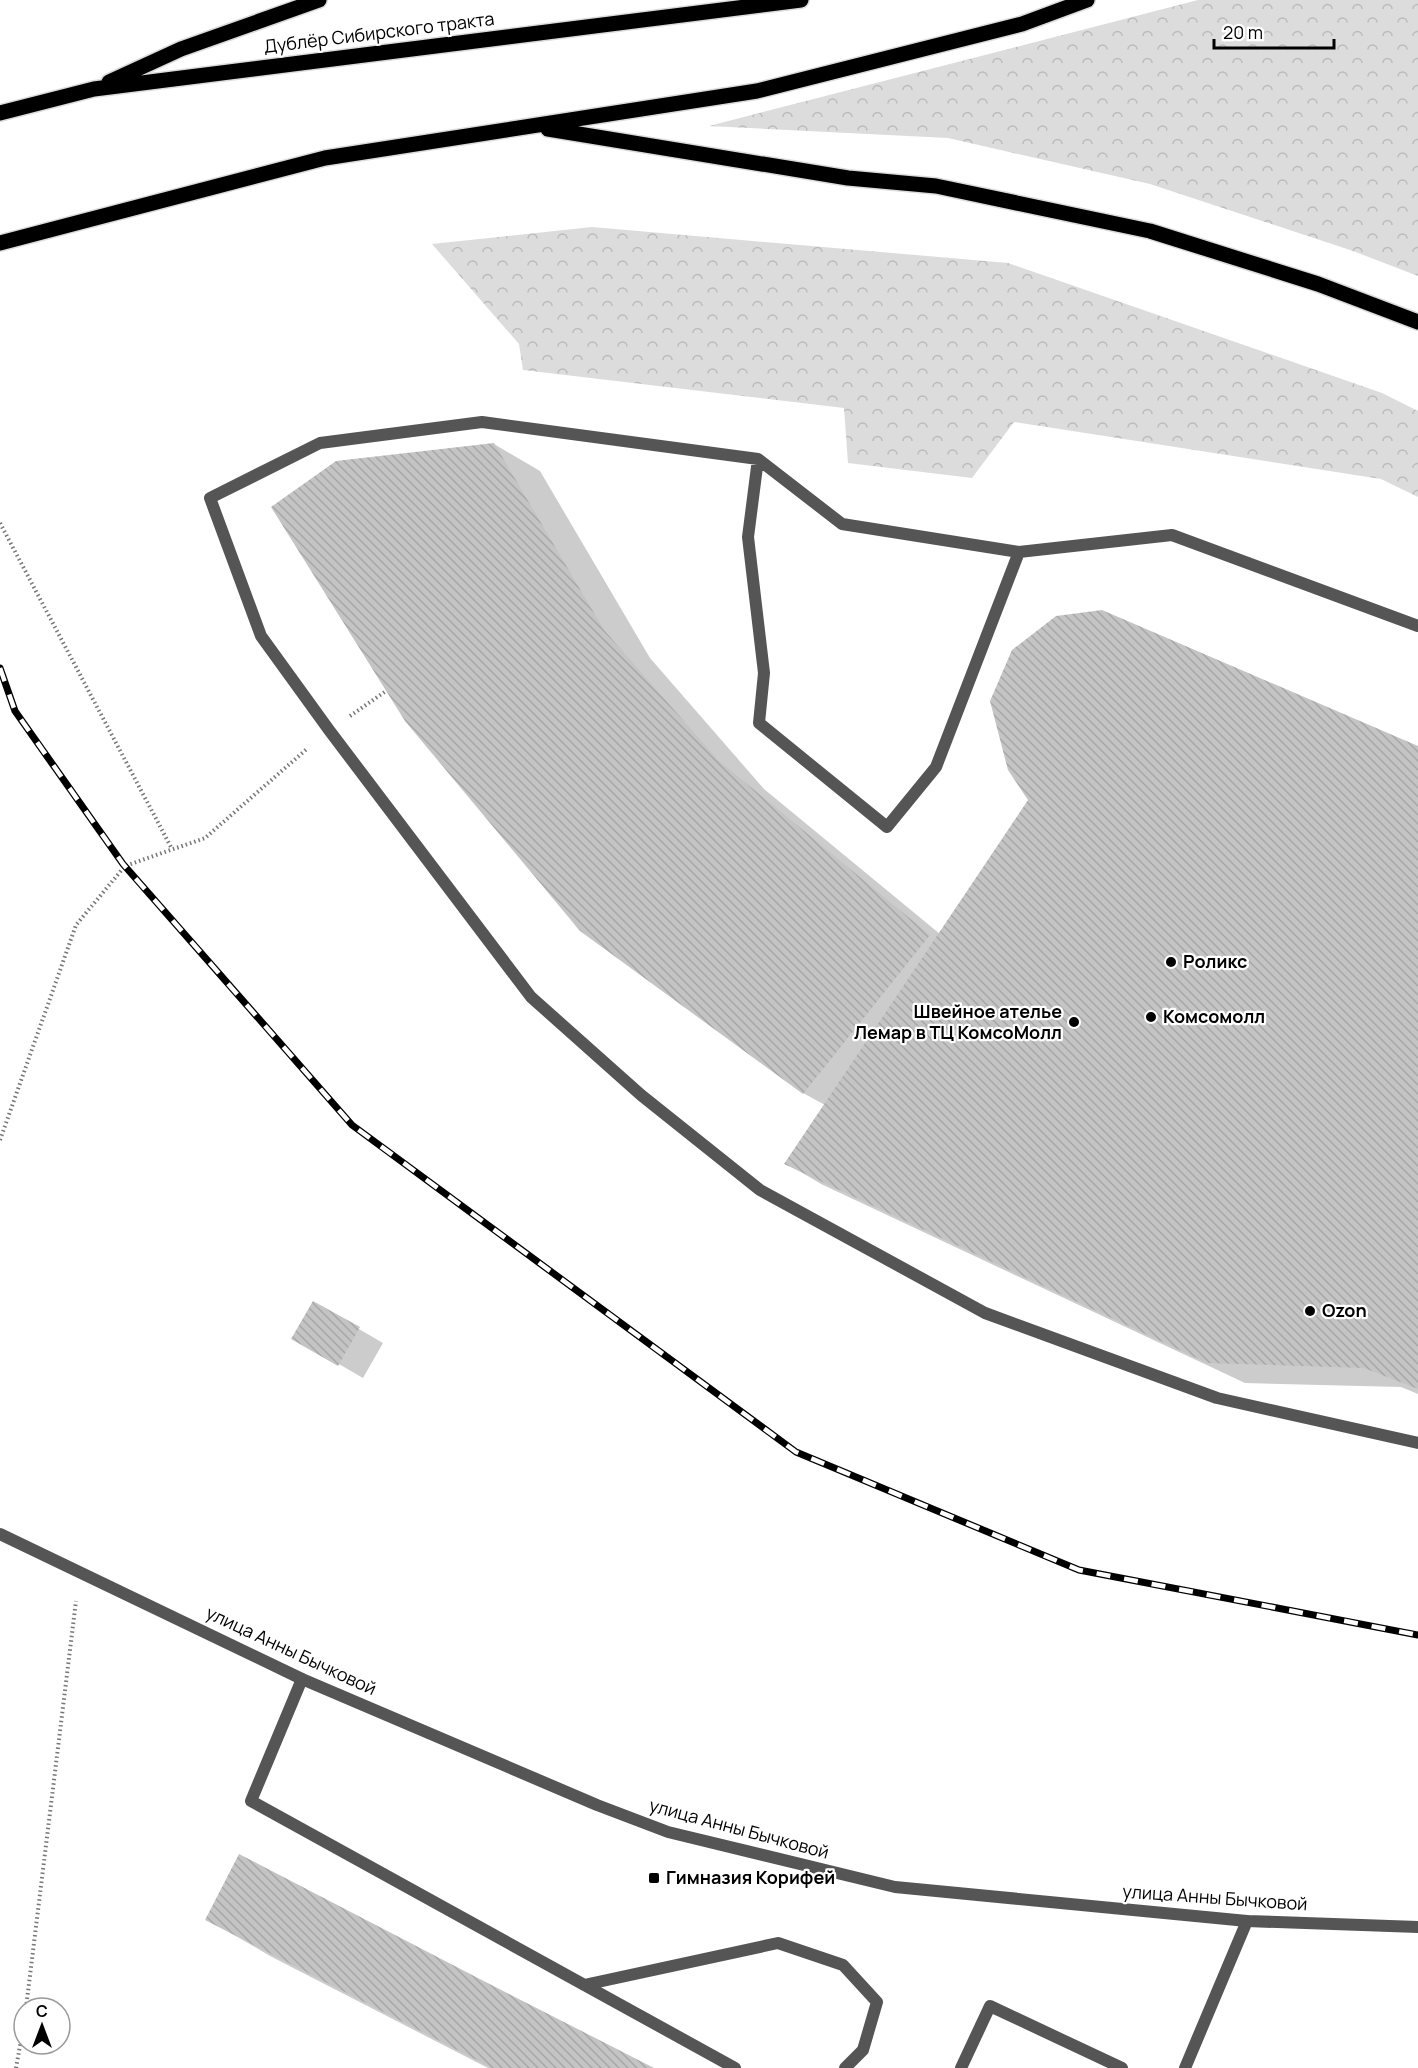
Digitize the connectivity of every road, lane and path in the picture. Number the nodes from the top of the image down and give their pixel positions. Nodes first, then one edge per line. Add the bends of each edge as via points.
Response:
1 (319, 0) edge
2 (801, 0) edge
3 (1087, 0) edge
4 (94, 89) junction
5 (0, 113) edge
6 (533, 126) junction
7 (0, 243) edge
8 (1418, 322) edge
9 (758, 459) junction
10 (0, 523) edge
11 (1019, 552) junction
12 (1418, 626) edge
13 (386, 691) dead end
14 (329, 730) junction
15 (172, 849) junction
16 (0, 1140) edge
17 (1418, 1443) edge
18 (0, 1534) edge
19 (78, 1572) junction
20 (302, 1678) junction
21 (1247, 1921) junction
22 (1418, 1927) edge
23 (584, 1985) junction
24 (28, 1996) edge
25 (735, 2068) edge
26 (845, 2068) edge
27 (961, 2068) edge
28 (1122, 2068) edge
29 (1185, 2068) edge

1 - 4 main road via 181,49
2 - 4 main road, Дублёр Сибирского тракта
3 - 6 main road via 1022,24 758,92
4 - 5 main road, Дублёр Сибирского тракта
6 - 7 main road via 325,158
6 - 8 main road via 848,178 936,186 1150,231 1318,284
9 - 11 street via 842,524
9 - 11 street via 748,537 764,673 759,723 887,827 936,767
9 - 14 street via 483,422 320,443 210,498 261,636
10 - 15 path
11 - 12 street via 1172,535
13 - 14 path
14 - 15 path via 205,838
14 - 17 street via 531,997 641,1095 760,1190 985,1313 1217,1398
15 - 16 path via 125,866 75,925
18 - 19 street, улица Анны Бычковой
19 - 20 street, улица Анны Бычковой
19 - 24 path via 72,1649
20 - 21 street, улица Анны Бычковой via 597,1805 668,1832 751,1854 895,1887
20 - 23 street via 251,1801
21 - 22 street, улица Анны Бычковой
21 - 29 street
23 - 25 street
23 - 26 street via 778,1943 843,1965 877,2002 863,2050
27 - 28 street via 990,2006

